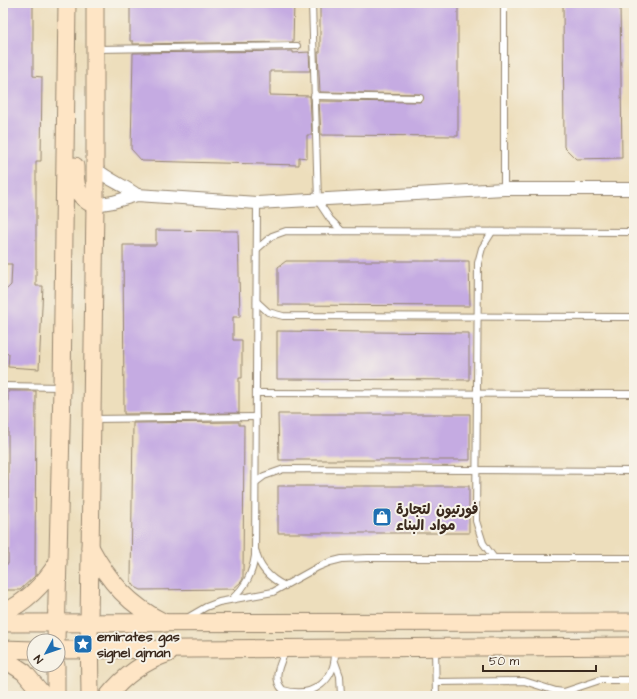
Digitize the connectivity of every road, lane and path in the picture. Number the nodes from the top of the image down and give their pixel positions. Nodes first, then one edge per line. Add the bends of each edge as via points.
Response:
1 (67, 3) edge
2 (95, 3) edge
3 (312, 3) edge
4 (504, 3) edge
5 (297, 46) dead end
6 (95, 49) junction
7 (66, 79) junction
8 (314, 96) junction
9 (420, 98) dead end
10 (96, 168) junction
11 (504, 189) junction
12 (634, 189) edge
13 (137, 195) junction
14 (318, 201) junction
15 (257, 203) junction
16 (95, 205) junction
17 (342, 232) junction
18 (492, 232) junction
19 (634, 232) edge
20 (257, 249) junction
21 (257, 302) junction
22 (634, 317) edge
23 (477, 318) junction
24 (3, 386) edge
25 (62, 387) junction
26 (257, 393) junction
27 (477, 393) junction
28 (634, 394) edge
29 (256, 417) junction
30 (92, 419) junction
31 (476, 470) junction
32 (634, 471) edge
33 (256, 482) junction
34 (90, 546) junction
35 (255, 546) junction
36 (494, 558) junction
37 (634, 558) edge
38 (58, 562) junction
39 (285, 586) junction
40 (233, 598) junction
41 (3, 613) edge
42 (634, 622) edge
43 (3, 623) edge
44 (56, 623) junction
45 (89, 624) junction
46 (173, 624) junction
47 (56, 633) edge
48 (634, 646) edge
49 (435, 647) junction
50 (3, 649) edge
51 (286, 649) junction
52 (26, 650) edge
53 (66, 650) edge
54 (89, 650) junction
55 (181, 650) junction
56 (335, 655) junction
57 (3, 658) edge
58 (56, 673) edge
59 (634, 680) edge
60 (436, 682) junction
61 (564, 694) edge
62 (44, 696) edge
63 (56, 696) edge
64 (90, 696) edge
65 (108, 696) edge
66 (342, 696) edge
67 (436, 696) edge

1 - 7 main road
2 - 6 main road
3 - 8 lane
4 - 11 lane
5 - 6 lane
6 - 10 main road
7 - 16 main road via 72,89 74,100 75,184 80,195
7 - 25 main road
8 - 9 lane
8 - 14 lane
10 - 13 street via 110,180
10 - 16 main road
11 - 12 street
11 - 14 street
13 - 15 street
13 - 16 street
14 - 15 street
14 - 17 lane
15 - 20 lane
16 - 30 main road
17 - 18 lane
17 - 20 lane via 286,231 272,236
18 - 19 lane
18 - 23 lane via 482,248 478,263
20 - 21 lane
21 - 23 lane via 268,312 283,316
21 - 26 lane
22 - 23 lane
23 - 27 lane
24 - 25 lane
25 - 38 main road
26 - 27 lane
26 - 29 lane
27 - 28 lane
27 - 31 lane
29 - 30 lane
29 - 33 lane
30 - 34 main road
31 - 32 lane
31 - 33 lane via 284,469
31 - 36 lane via 477,529 483,544
33 - 35 lane
34 - 45 main road
34 - 46 main road via 106,574 123,595 139,608
35 - 39 lane via 265,570
35 - 40 lane via 250,575 246,584
36 - 37 lane
36 - 39 lane via 342,559 318,567
38 - 41 main road via 37,589
38 - 44 main road
39 - 40 lane via 260,595
40 - 46 lane via 206,607
42 - 46 main road
43 - 44 main road
44 - 45 main road
44 - 47 main road
45 - 46 main road
45 - 54 main road
48 - 49 main road
49 - 56 main road
49 - 60 lane
50 - 52 main road
51 - 55 main road
51 - 56 main road
51 - 56 lane via 276,678 287,692 309,692 320,687 330,677
53 - 54 main road
54 - 55 main road
54 - 64 main road
55 - 65 main road via 142,665
56 - 66 lane
57 - 62 main road via 24,672
58 - 63 main road
59 - 61 lane via 600,680
60 - 61 lane via 524,681
60 - 67 lane

